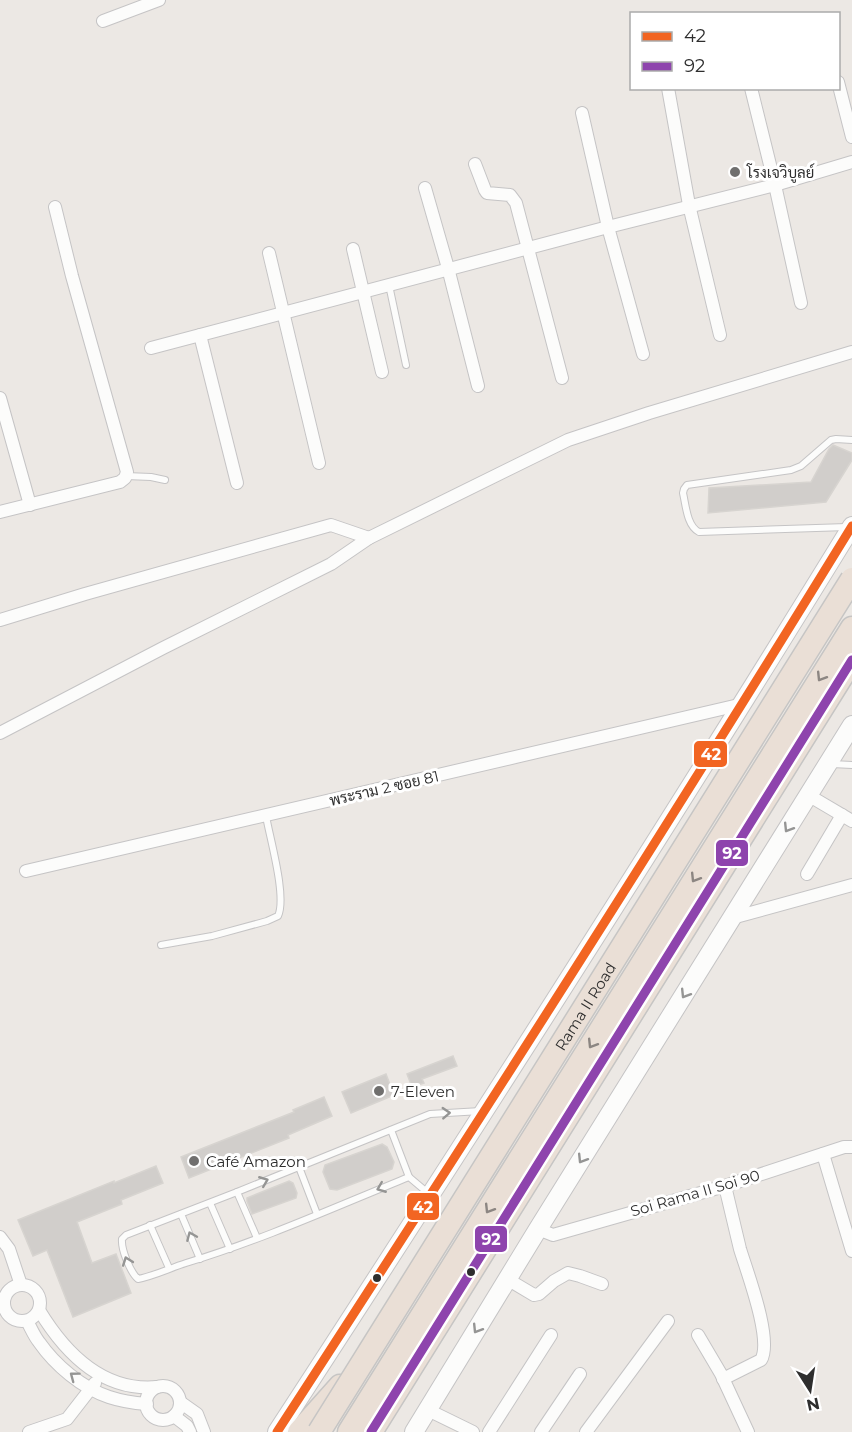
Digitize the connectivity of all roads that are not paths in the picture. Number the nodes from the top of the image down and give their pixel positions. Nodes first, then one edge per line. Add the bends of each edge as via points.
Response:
1 (159, 0) edge
2 (104, 21) dead end
3 (668, 90) edge
4 (751, 90) edge
5 (840, 90) edge
6 (582, 113) dead end
7 (852, 136) edge
8 (852, 162) edge
9 (475, 164) dead end
10 (775, 185) junction
11 (425, 188) dead end
12 (689, 206) junction
13 (55, 207) dead end
14 (608, 227) junction
15 (529, 248) junction
16 (353, 249) dead end
17 (269, 253) dead end
18 (448, 268) junction
19 (389, 284) junction
20 (362, 292) junction
21 (801, 303) dead end
22 (283, 313) junction
23 (200, 335) junction
24 (720, 335) dead end
25 (151, 348) dead end
26 (852, 352) edge
27 (644, 354) dead end
28 (406, 365) dead end
29 (382, 372) dead end
30 (562, 378) dead end
31 (478, 386) dead end
32 (0, 398) edge
33 (852, 440) edge
34 (319, 463) dead end
35 (126, 476) junction
36 (165, 480) dead end
37 (237, 483) dead end
38 (30, 505) junction
39 (0, 512) edge
40 (851, 527) edge
41 (369, 538) junction
42 (852, 580) edge
43 (0, 620) edge
44 (852, 628) edge
45 (852, 660) edge
46 (742, 704) junction
47 (852, 725) edge
48 (0, 733) edge
49 (828, 764) junction
50 (852, 765) edge
51 (808, 795) junction
52 (266, 815) junction
53 (847, 818) edge
54 (26, 871) dead end
55 (807, 874) dead end
56 (852, 885) edge
57 (732, 918) junction
58 (161, 945) dead end
59 (483, 1111) junction
60 (391, 1130) junction
61 (852, 1147) edge
62 (823, 1154) junction
63 (299, 1167) junction
64 (409, 1177) junction
65 (725, 1186) junction
66 (237, 1192) junction
67 (430, 1196) junction
68 (210, 1203) junction
69 (181, 1214) junction
70 (317, 1214) junction
71 (150, 1225) junction
72 (538, 1229) junction
73 (0, 1237) edge
74 (257, 1238) junction
75 (230, 1249) junction
76 (852, 1251) edge
77 (200, 1258) junction
78 (169, 1268) junction
79 (507, 1279) junction
80 (602, 1284) dead end
81 (21, 1285) junction
82 (2, 1301) edge
83 (39, 1310) junction
84 (5, 1321) edge
85 (27, 1321) junction
86 (668, 1321) dead end
87 (551, 1335) dead end
88 (698, 1335) dead end
89 (338, 1338) junction
90 (366, 1358) junction
91 (101, 1374) junction
92 (580, 1374) dead end
93 (404, 1379) junction
94 (723, 1379) junction
95 (157, 1387) junction
96 (92, 1389) junction
97 (439, 1391) junction
98 (180, 1402) junction
99 (147, 1404) junction
100 (428, 1410) junction
101 (174, 1416) junction
102 (29, 1432) edge
103 (190, 1432) edge
104 (204, 1432) edge
105 (277, 1432) edge
106 (289, 1432) edge
107 (299, 1432) edge
108 (319, 1432) edge
109 (350, 1432) edge
110 (372, 1432) edge
111 (378, 1432) edge
112 (404, 1432) edge
113 (414, 1432) edge
114 (473, 1432) edge
115 (489, 1432) edge
116 (541, 1432) edge
117 (586, 1432) edge
118 (748, 1432) edge

1 - 2 street
3 - 12 street
4 - 10 street
5 - 7 street
6 - 14 street
8 - 10 street
9 - 15 street via 487,193 508,194 514,199
10 - 12 street
10 - 21 street
11 - 18 street
12 - 14 street
12 - 24 street
13 - 35 street
14 - 15 street
14 - 27 street
15 - 18 street
15 - 30 street
16 - 20 street
17 - 22 street
18 - 19 street
18 - 31 street
19 - 20 street
19 - 28 lane
20 - 22 street
20 - 29 street
22 - 23 street
22 - 34 street
23 - 25 street
23 - 37 street
26 - 41 street via 568,440
32 - 38 street
33 - 40 lane via 831,440 791,470 687,485 683,494 691,523 699,532
35 - 36 lane
35 - 38 street via 120,482
38 - 39 street
40 - 46 main road, Rama II Road
41 - 43 street via 331,525
41 - 48 street via 331,564
42 - 90 highway, Rama II Road
42 - 108 highway, bridge
44 -> 109 highway
45 - 93 highway
46 - 52 street, พระราม 2 ซอย 81
46 - 59 main road, Rama II Road
47 - 49 main road
49 - 50 lane
49 - 51 main road
51 - 53 street
51 -> 57 main road
52 - 54 street, พระราม 2 ซอย 81
52 - 58 lane via 280,892 278,916 212,936
53 - 55 street
56 - 57 street
57 -> 72 main road
60 -> 59 lane via 430,1114
59 - 67 main road, Rama II Road
60 - 63 lane
60 - 64 lane
61 - 62 street, Soi Rama II Soi 90
62 - 65 street, Soi Rama II Soi 90
62 - 76 street
66 -> 63 lane
63 - 70 lane
64 - 67 lane
64 -> 70 lane
65 - 72 street, Soi Rama II Soi 90 via 553,1235
65 - 94 street via 758,1304 765,1354 761,1360
66 - 68 lane
66 - 74 lane
67 - 89 main road, Rama II Road
68 - 69 lane
68 - 75 lane
69 - 71 lane
77 -> 69 lane
70 - 74 lane
71 - 78 lane
78 -> 71 lane via 145,1278 132,1274 122,1239
72 - 79 main road
73 - 81 street via 9,1249
74 - 75 lane
75 - 77 lane
77 - 78 lane
79 - 80 street via 534,1295 568,1273
79 -> 97 main road
81 - 82 street via 9,1290
81 - 83 street via 37,1292
82 - 84 street
83 - 85 street
83 - 91 street via 65,1348
84 - 85 street
96 -> 85 street via 53,1359
86 - 117 street
87 - 115 street
88 - 94 street
89 - 105 main road, Rama II Road
89 - 106 main road
90 - 107 highway
90 - 108 highway, Rama II Road
91 - 95 street via 128,1385
91 - 96 street
92 - 116 street
93 - 110 highway
93 - 111 highway
94 - 118 street
95 - 98 street via 173,1389
95 - 99 street via 149,1394
96 - 99 street via 108,1397
96 - 102 street via 67,1419
97 - 100 main road
97 - 112 main road
98 - 101 street
98 - 104 street via 197,1414
99 - 101 street via 151,1414 159,1419
100 - 113 main road
100 - 114 street
101 - 103 street

